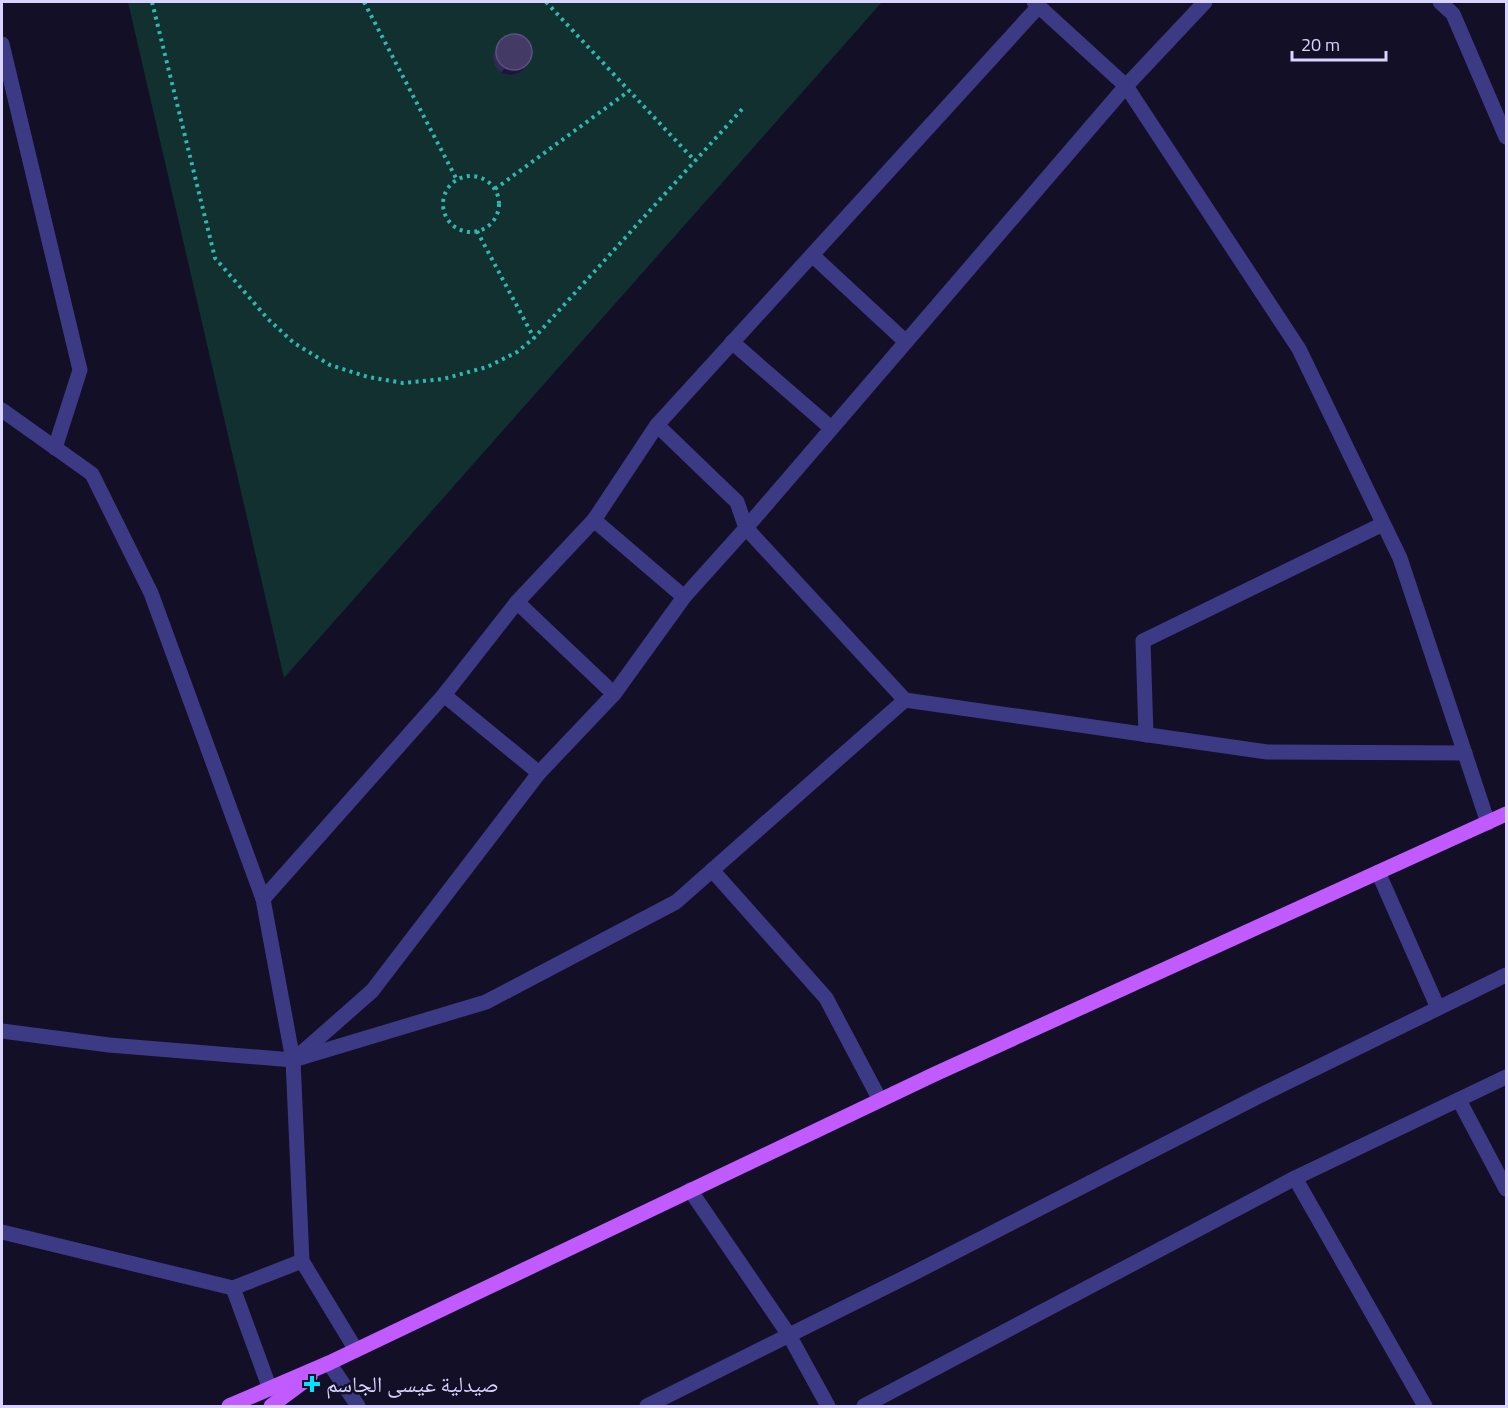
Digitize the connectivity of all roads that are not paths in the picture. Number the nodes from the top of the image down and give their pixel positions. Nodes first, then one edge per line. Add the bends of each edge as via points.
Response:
1 (1205, 2) edge
2 (1440, 2) edge
3 (1037, 4) edge
4 (2, 44) edge
5 (1126, 86) junction
6 (1506, 136) edge
7 (812, 255) junction
8 (732, 342) junction
9 (906, 342) junction
10 (2, 410) edge
11 (657, 425) junction
12 (831, 428) junction
13 (55, 448) junction
14 (594, 520) junction
15 (1383, 524) junction
16 (746, 528) junction
17 (684, 597) junction
18 (517, 602) junction
19 (614, 694) junction
20 (444, 695) junction
21 (905, 700) junction
22 (1146, 735) junction
23 (1465, 753) junction
24 (539, 773) junction
25 (1506, 814) edge
26 (1488, 823) junction
27 (712, 870) junction
28 (1378, 872) junction
29 (263, 899) junction
30 (1506, 975) edge
31 (1438, 1008) junction
32 (2, 1031) edge
33 (293, 1060) junction
34 (1506, 1077) edge
35 (880, 1100) junction
36 (1459, 1100) junction
37 (1295, 1178) junction
38 (1506, 1189) edge
39 (690, 1190) junction
40 (2, 1232) edge
41 (303, 1261) junction
42 (232, 1288) junction
43 (789, 1335) junction
44 (356, 1350) junction
45 (329, 1363) junction
46 (270, 1389) junction
47 (230, 1407) edge
48 (271, 1407) edge
49 (358, 1407) edge
50 (647, 1407) edge
51 (828, 1407) edge
52 (864, 1407) edge
53 (1425, 1407) edge

1 - 5 street
2 - 6 street via 1453,14
3 - 5 street
3 - 7 street
4 - 13 street via 80,370
5 - 9 street
5 - 15 street via 1299,349
7 - 8 street
7 - 9 street
8 - 11 street
8 - 12 street
9 - 12 street
10 - 13 street
11 - 14 street
11 - 16 street via 737,502
12 - 16 street
13 - 29 street via 92,474 151,592
14 - 17 street
14 - 18 street
15 - 22 street via 1143,641
15 - 23 street via 1400,558
16 - 17 street
16 - 21 street
17 - 19 street
18 - 19 street
18 - 20 street
19 - 24 street
20 - 24 street
20 - 29 street
21 - 22 street
21 - 27 street
22 - 23 street via 1267,752
23 - 26 street
24 - 33 street via 372,991
25 - 26 main road
26 - 28 main road
27 - 33 street via 676,902 486,1002
27 - 35 street via 826,998
28 - 31 street
28 - 35 main road
29 - 33 street
30 - 31 street
31 - 43 street
32 - 33 street via 109,1045
33 - 41 street
34 - 36 street
35 - 39 main road
36 - 37 street
36 - 38 street
37 - 52 street
37 - 53 street
39 - 43 street
39 - 44 main road
40 - 42 street
41 - 42 street
41 - 44 street
42 - 46 street
43 - 50 street
43 - 51 street
44 - 45 main road
45 - 46 main road
45 - 48 main road
45 - 49 street
46 - 47 main road

